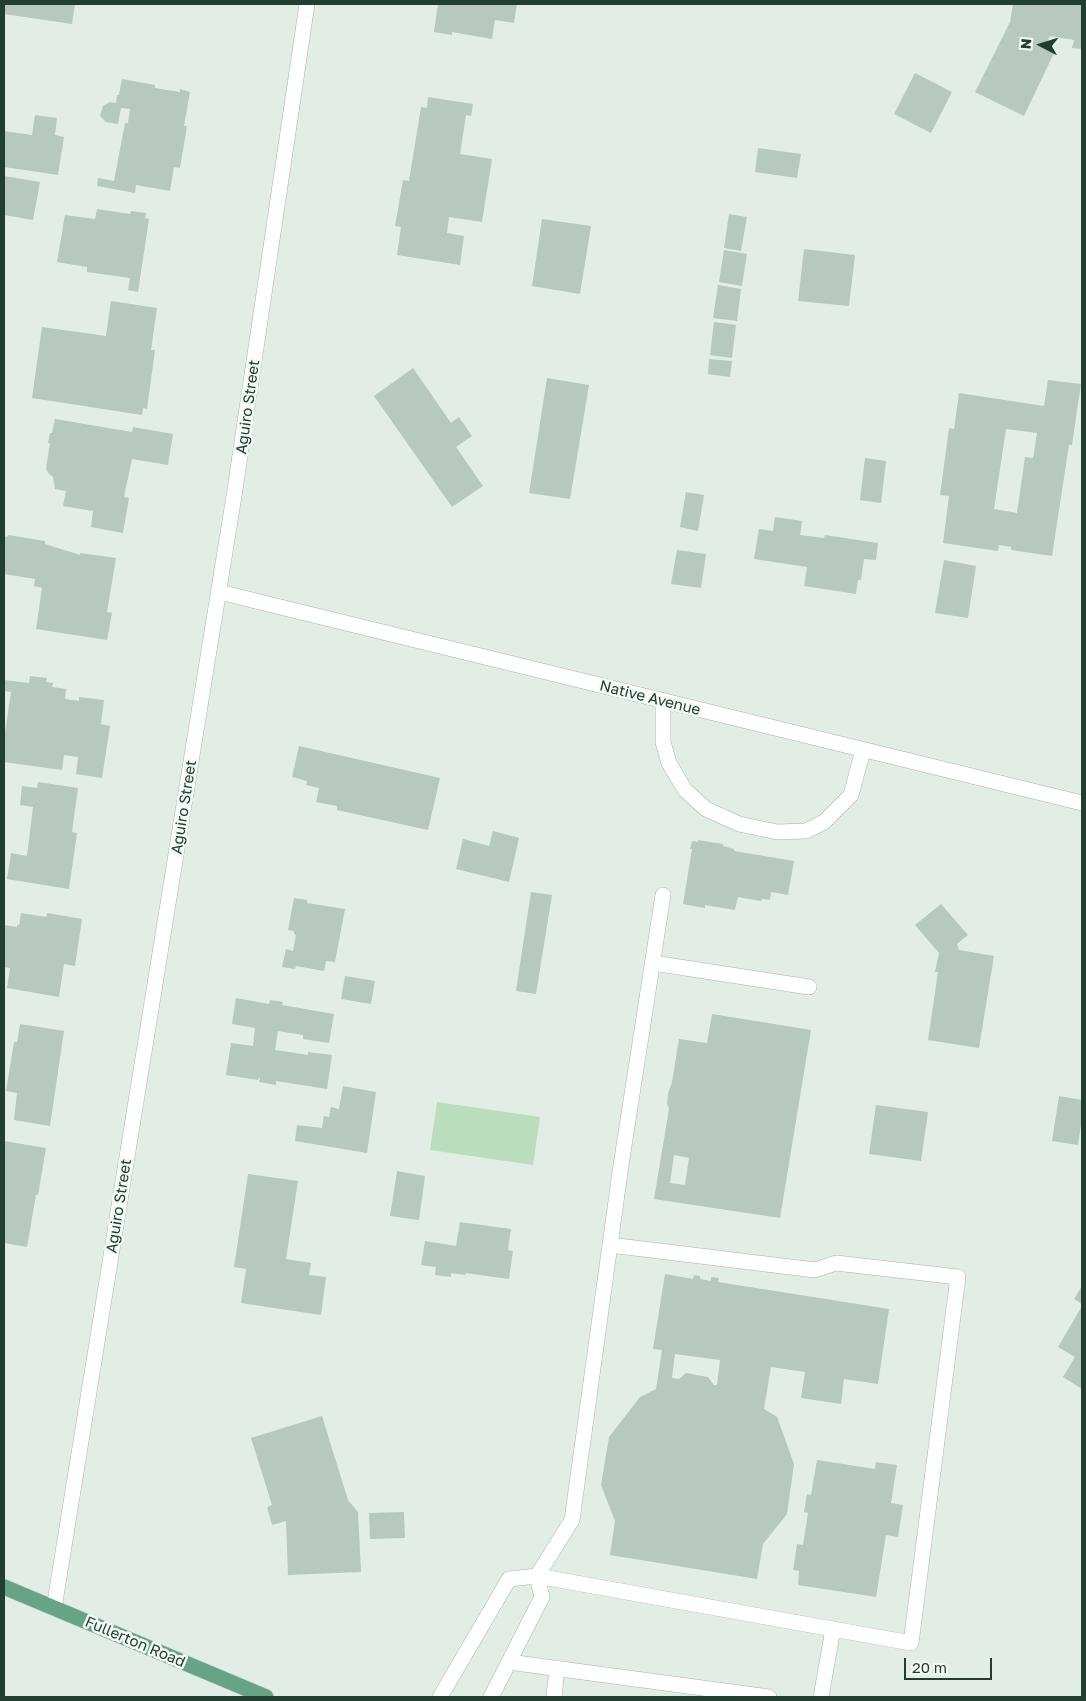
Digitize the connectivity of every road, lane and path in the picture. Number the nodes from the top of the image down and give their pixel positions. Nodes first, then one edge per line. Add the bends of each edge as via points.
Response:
1 (308, 4) edge
2 (219, 592) junction
3 (663, 701) junction
4 (863, 750) junction
5 (1082, 803) edge
6 (664, 895) dead end
7 (653, 963) junction
8 (809, 988) dead end
9 (610, 1245) junction
10 (537, 1576) junction
11 (4, 1587) edge
12 (54, 1608) junction
13 (833, 1629) junction
14 (509, 1662) junction
15 (557, 1668) junction
16 (266, 1697) edge
17 (440, 1697) edge
18 (491, 1697) edge
19 (554, 1697) edge
20 (769, 1697) edge
21 (820, 1697) edge

1 - 2 street, Aguiro Street
2 - 3 street, Native Avenue
2 - 12 street, Aguiro Street
3 - 4 street, Native Avenue
3 - 4 street via 663,742 669,763 685,790 706,809 739,824 777,832 806,831 824,822 851,795
4 - 5 street, Native Avenue
6 - 7 street
7 - 8 street
7 - 9 street
9 - 10 street via 572,1520
9 - 13 street via 815,1270 836,1264 958,1277 911,1643
10 - 13 street
10 - 14 street via 542,1597
10 - 17 street via 509,1579
11 - 12 main road, Fullerton Road
12 - 16 main road, Fullerton Road
13 - 21 street
14 - 15 street
14 - 18 street
15 - 19 street
15 - 20 street

